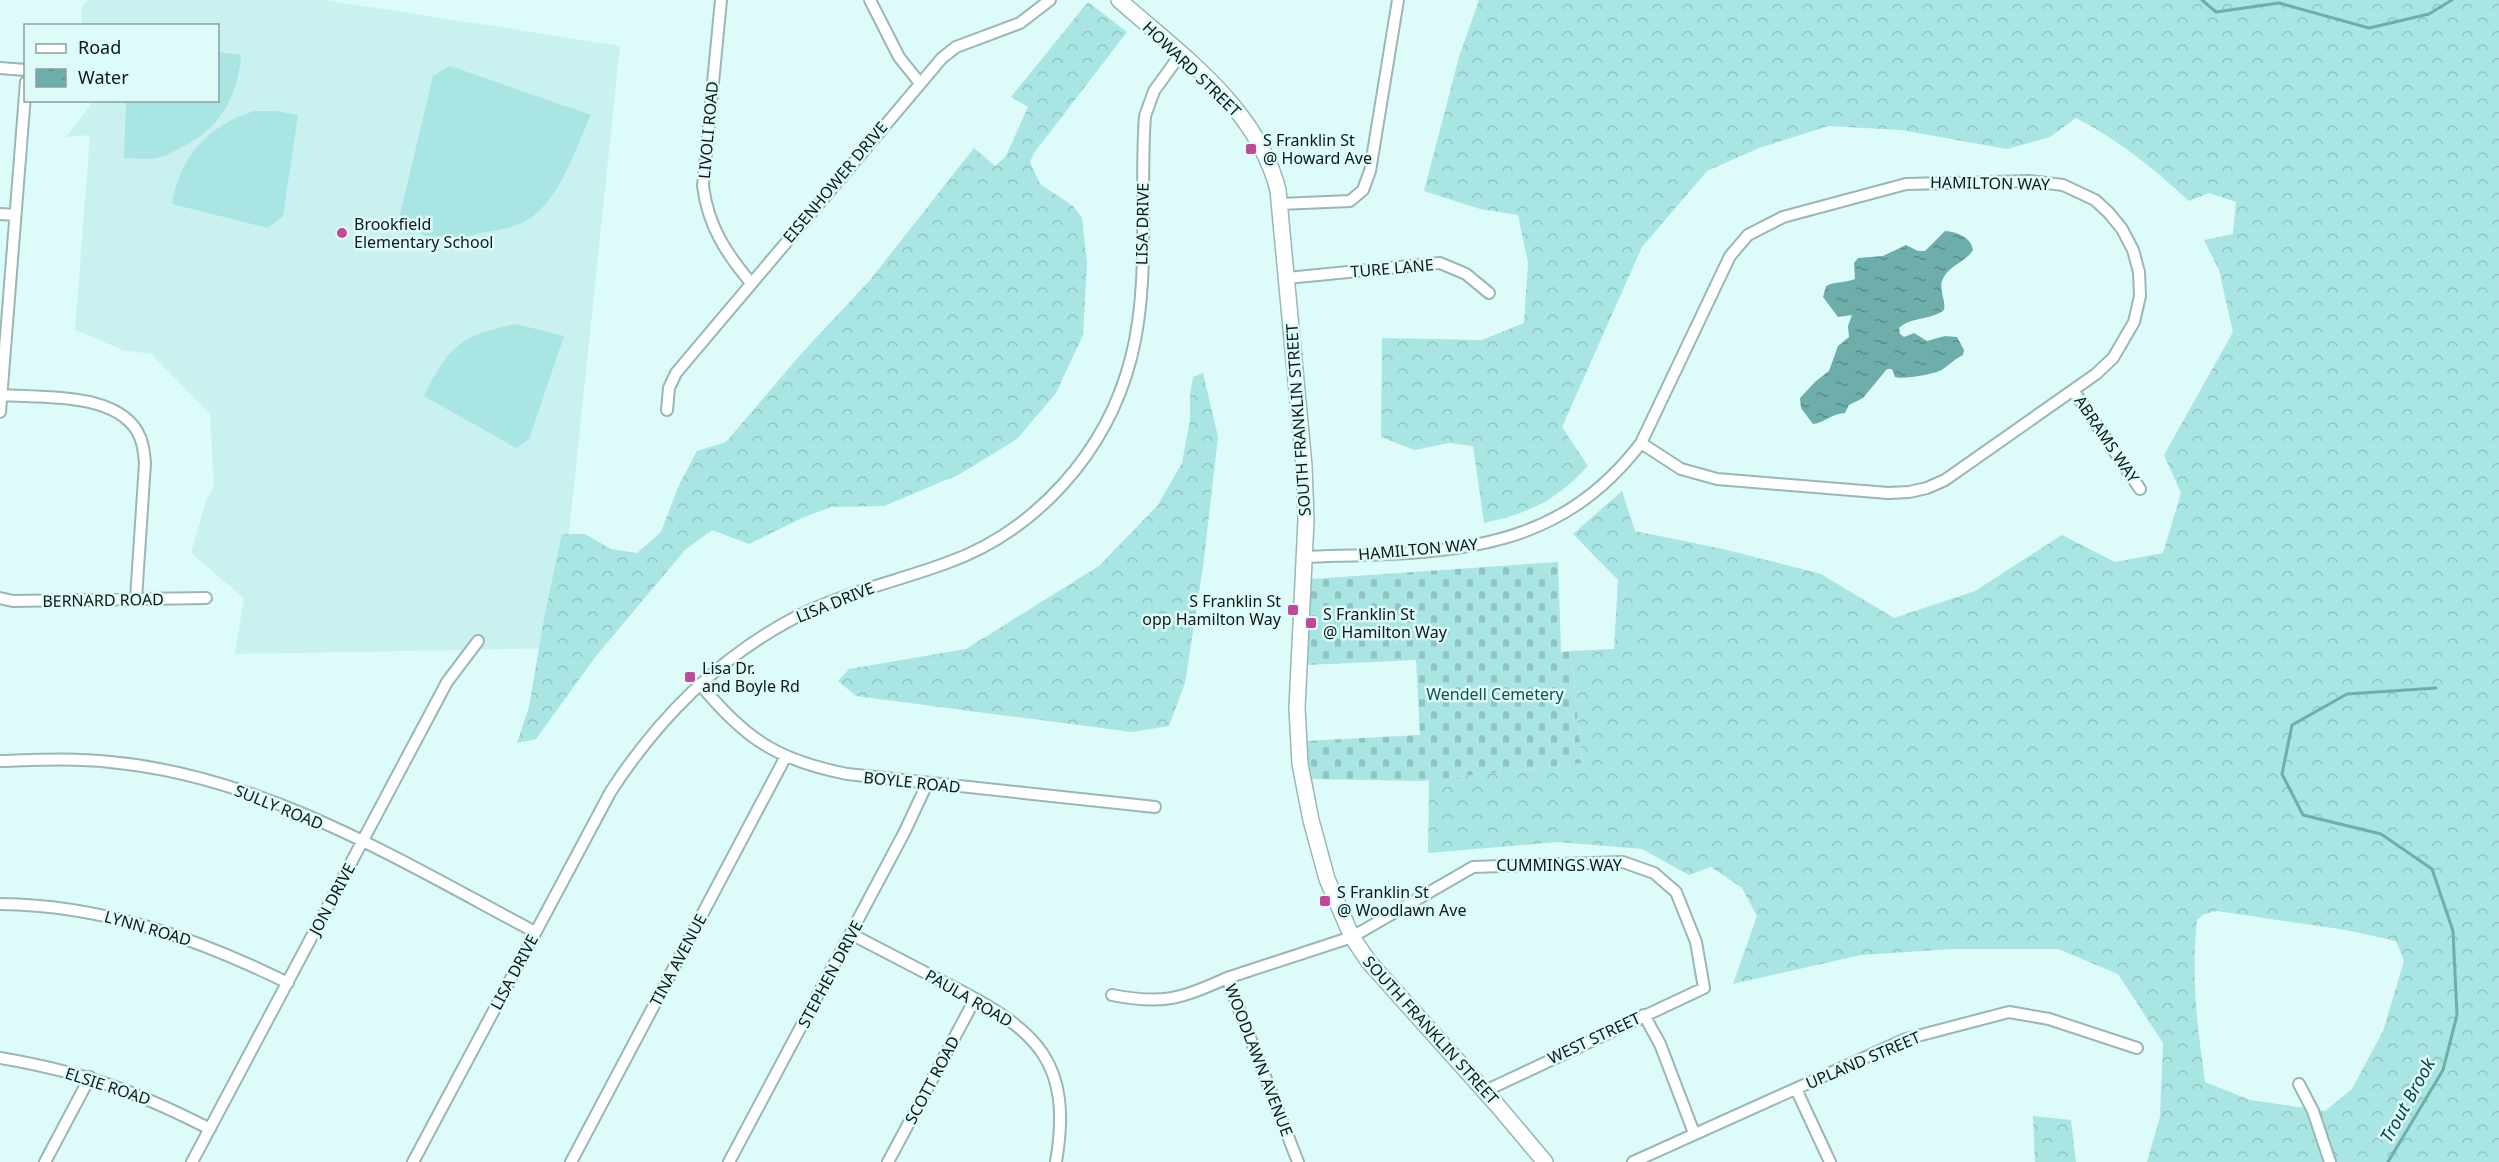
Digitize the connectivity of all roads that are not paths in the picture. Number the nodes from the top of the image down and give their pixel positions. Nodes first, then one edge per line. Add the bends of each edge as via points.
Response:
1 (722, 0) edge
2 (870, 0) edge
3 (1050, 0) edge
4 (1119, 0) edge
5 (1398, 0) edge
6 (1180, 55) junction
7 (0, 68) edge
8 (24, 70) edge
9 (920, 82) junction
10 (24, 102) edge
11 (1274, 176) joint
12 (1280, 204) junction
13 (0, 214) edge
14 (15, 215) junction
15 (1287, 278) junction
16 (751, 283) junction
17 (1489, 293) dead end
18 (2073, 390) junction
19 (2, 395) junction
20 (667, 410) dead end
21 (0, 412) edge
22 (1641, 443) junction
23 (2140, 489) dead end
24 (1305, 557) junction
25 (0, 598) edge
26 (206, 598) dead end
27 (136, 599) junction
28 (478, 641) dead end
29 (700, 684) junction
30 (785, 758) junction
31 (0, 761) edge
32 (927, 784) junction
33 (1155, 807) dead end
34 (362, 842) junction
35 (0, 904) edge
36 (535, 932) junction
37 (851, 934) junction
38 (1352, 937) junction
39 (1227, 978) junction
40 (288, 983) junction
41 (1704, 988) joint
42 (1112, 995) dead end
43 (975, 999) junction
44 (1644, 1015) junction
45 (2137, 1048) dead end
46 (0, 1058) edge
47 (90, 1077) junction
48 (2299, 1084) dead end
49 (1796, 1089) junction
50 (1485, 1091) junction
51 (210, 1129) junction
52 (1694, 1133) junction
53 (45, 1162) edge
54 (192, 1162) edge
55 (413, 1162) edge
56 (571, 1162) edge
57 (729, 1162) edge
58 (888, 1162) edge
59 (1056, 1162) edge
60 (1298, 1162) edge
61 (1545, 1162) edge
62 (1633, 1162) edge
63 (1830, 1162) edge
64 (2330, 1162) edge

1 - 16 street, LIVOLI ROAD via 703,186 718,240
2 - 9 street via 899,57
3 - 9 street, EISENHOWER DRIVE via 1020,23 956,47
4 - 6 main road, HOWARD STREET
5 - 12 street via 1370,171 1363,190 1350,201
6 - 11 main road, HOWARD STREET via 1242,117
6 - 29 street, LISA DRIVE via 1154,91 1145,116 1140,300 1131,357 1113,408 1081,464 1045,503 1000,537 944,564 845,595 811,610 748,646
7 - 8 street
9 - 16 street, EISENHOWER DRIVE
10 - 14 street
11 - 12 main road, SOUTH FRANKLIN STREET
12 - 15 main road, SOUTH FRANKLIN STREET
13 - 14 street
14 - 19 street
15 - 17 street, TURE LANE via 1440,263 1466,274
15 - 24 main road, SOUTH FRANKLIN STREET via 1304,466
16 - 20 street, EISENHOWER DRIVE via 676,373 669,388
18 - 22 street, HAMILTON WAY via 1945,480 1909,492 1717,479 1681,469
18 - 22 street, HAMILTON WAY via 2113,358 2134,322 2140,296 2139,272 2122,229 2095,200 2080,191 2047,182 1906,184 1793,213 1764,225 1741,241 1721,273
18 - 23 street, ABRAMS WAY
19 - 21 street
19 - 27 street via 100,404 120,413 137,431 145,463
22 - 24 street, HAMILTON WAY via 1593,494 1535,530 1461,549
24 - 38 main road, SOUTH FRANKLIN STREET via 1297,708 1300,764 1327,879
25 - 27 street, BERNARD ROAD
26 - 27 street, BERNARD ROAD
28 - 34 street, JON DRIVE via 447,682
29 - 30 street, BOYLE ROAD via 744,731
29 - 36 street, LISA DRIVE via 630,761
30 - 32 street, BOYLE ROAD via 847,774
30 - 56 street, TINA AVENUE
31 - 34 street, SULLY ROAD via 111,762 177,773 280,804
32 - 33 street, BOYLE ROAD
32 - 37 street, STEPHEN DRIVE
34 - 36 street, SULLY ROAD
34 - 40 street, JON DRIVE
35 - 40 street, LYNN ROAD via 86,912 147,926 207,945
36 - 55 street, LISA DRIVE
37 - 43 street, PAULA ROAD
37 - 57 street, STEPHEN DRIVE
38 - 39 street, WOODLAWN AVENUE
38 - 41 street, CUMMINGS WAY via 1473,867 1623,862 1654,873 1677,892 1696,942
38 - 50 main road, SOUTH FRANKLIN STREET via 1395,993
39 - 42 street via 1167,1000
39 - 60 street, WOODLAWN AVENUE
40 - 51 street, JON DRIVE
41 - 44 street, WEST STREET
43 - 58 street, SCOTT ROAD
43 - 59 street, PAULA ROAD via 1028,1033 1048,1061 1062,1114
44 - 50 street, WEST STREET
44 - 52 street via 1660,1044
45 - 49 street, UPLAND STREET via 2042,1017 2009,1012 1906,1039
46 - 47 street, ELSIE ROAD
47 - 51 street, ELSIE ROAD via 141,1095
47 - 53 street
48 - 64 street via 2313,1111
49 - 52 street, UPLAND STREET
49 - 63 street
50 - 61 main road, SOUTH FRANKLIN STREET
51 - 54 street, JON DRIVE
52 - 62 street, UPLAND STREET

